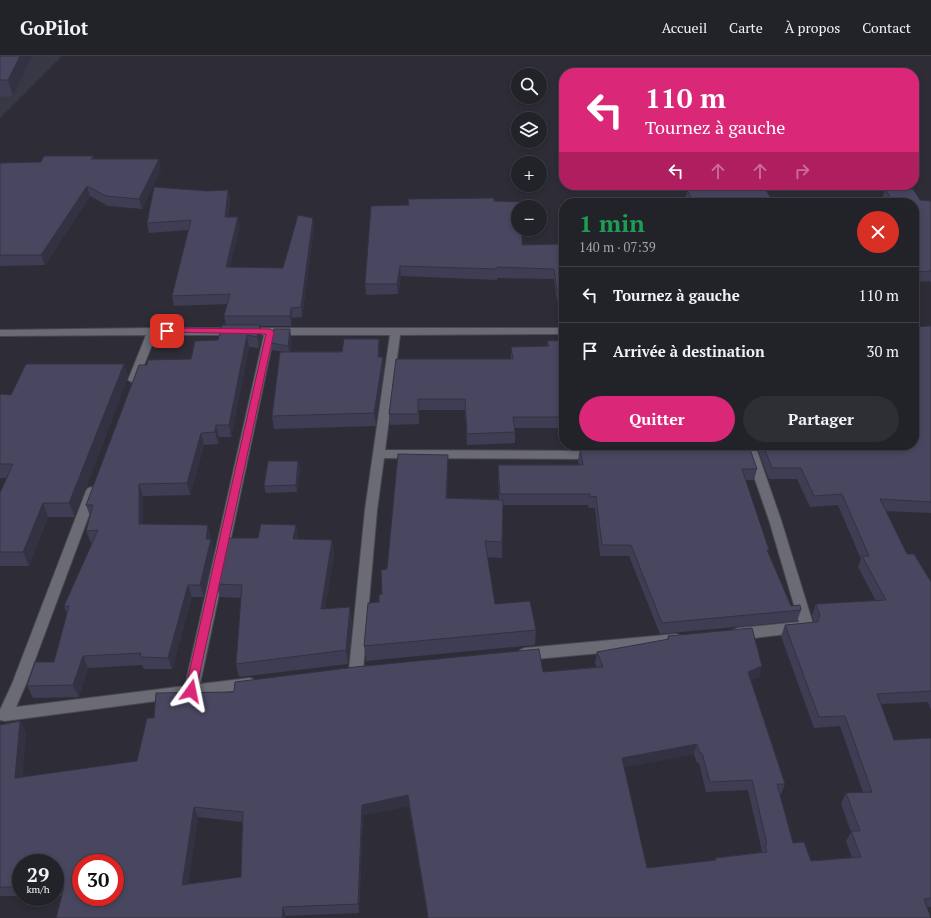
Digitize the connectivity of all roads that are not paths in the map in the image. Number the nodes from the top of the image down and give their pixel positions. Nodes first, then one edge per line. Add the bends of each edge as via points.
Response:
1 (152, 330) junction
2 (559, 331) edge
3 (270, 332) junction
4 (0, 333) edge
5 (395, 333) junction
6 (130, 390) edge
7 (751, 450) edge
8 (379, 454) junction
9 (610, 455) edge
10 (737, 455) edge
11 (96, 478) edge
12 (728, 635) edge
13 (688, 638) edge
14 (514, 655) edge
15 (372, 669) edge
16 (356, 670) junction
17 (341, 672) edge
18 (262, 682) edge
19 (191, 691) junction
20 (2, 716) edge

1 - 3 street
1 - 4 street
1 - 6 street
2 - 5 street
3 - 5 street
3 - 19 street
5 - 8 street
7 - 10 street
7 - 12 street via 807,627
8 - 9 street
8 - 16 street via 371,510
11 - 20 street via 19,684
13 - 14 street
15 - 16 street
16 - 17 street
18 - 19 street
19 - 20 street

